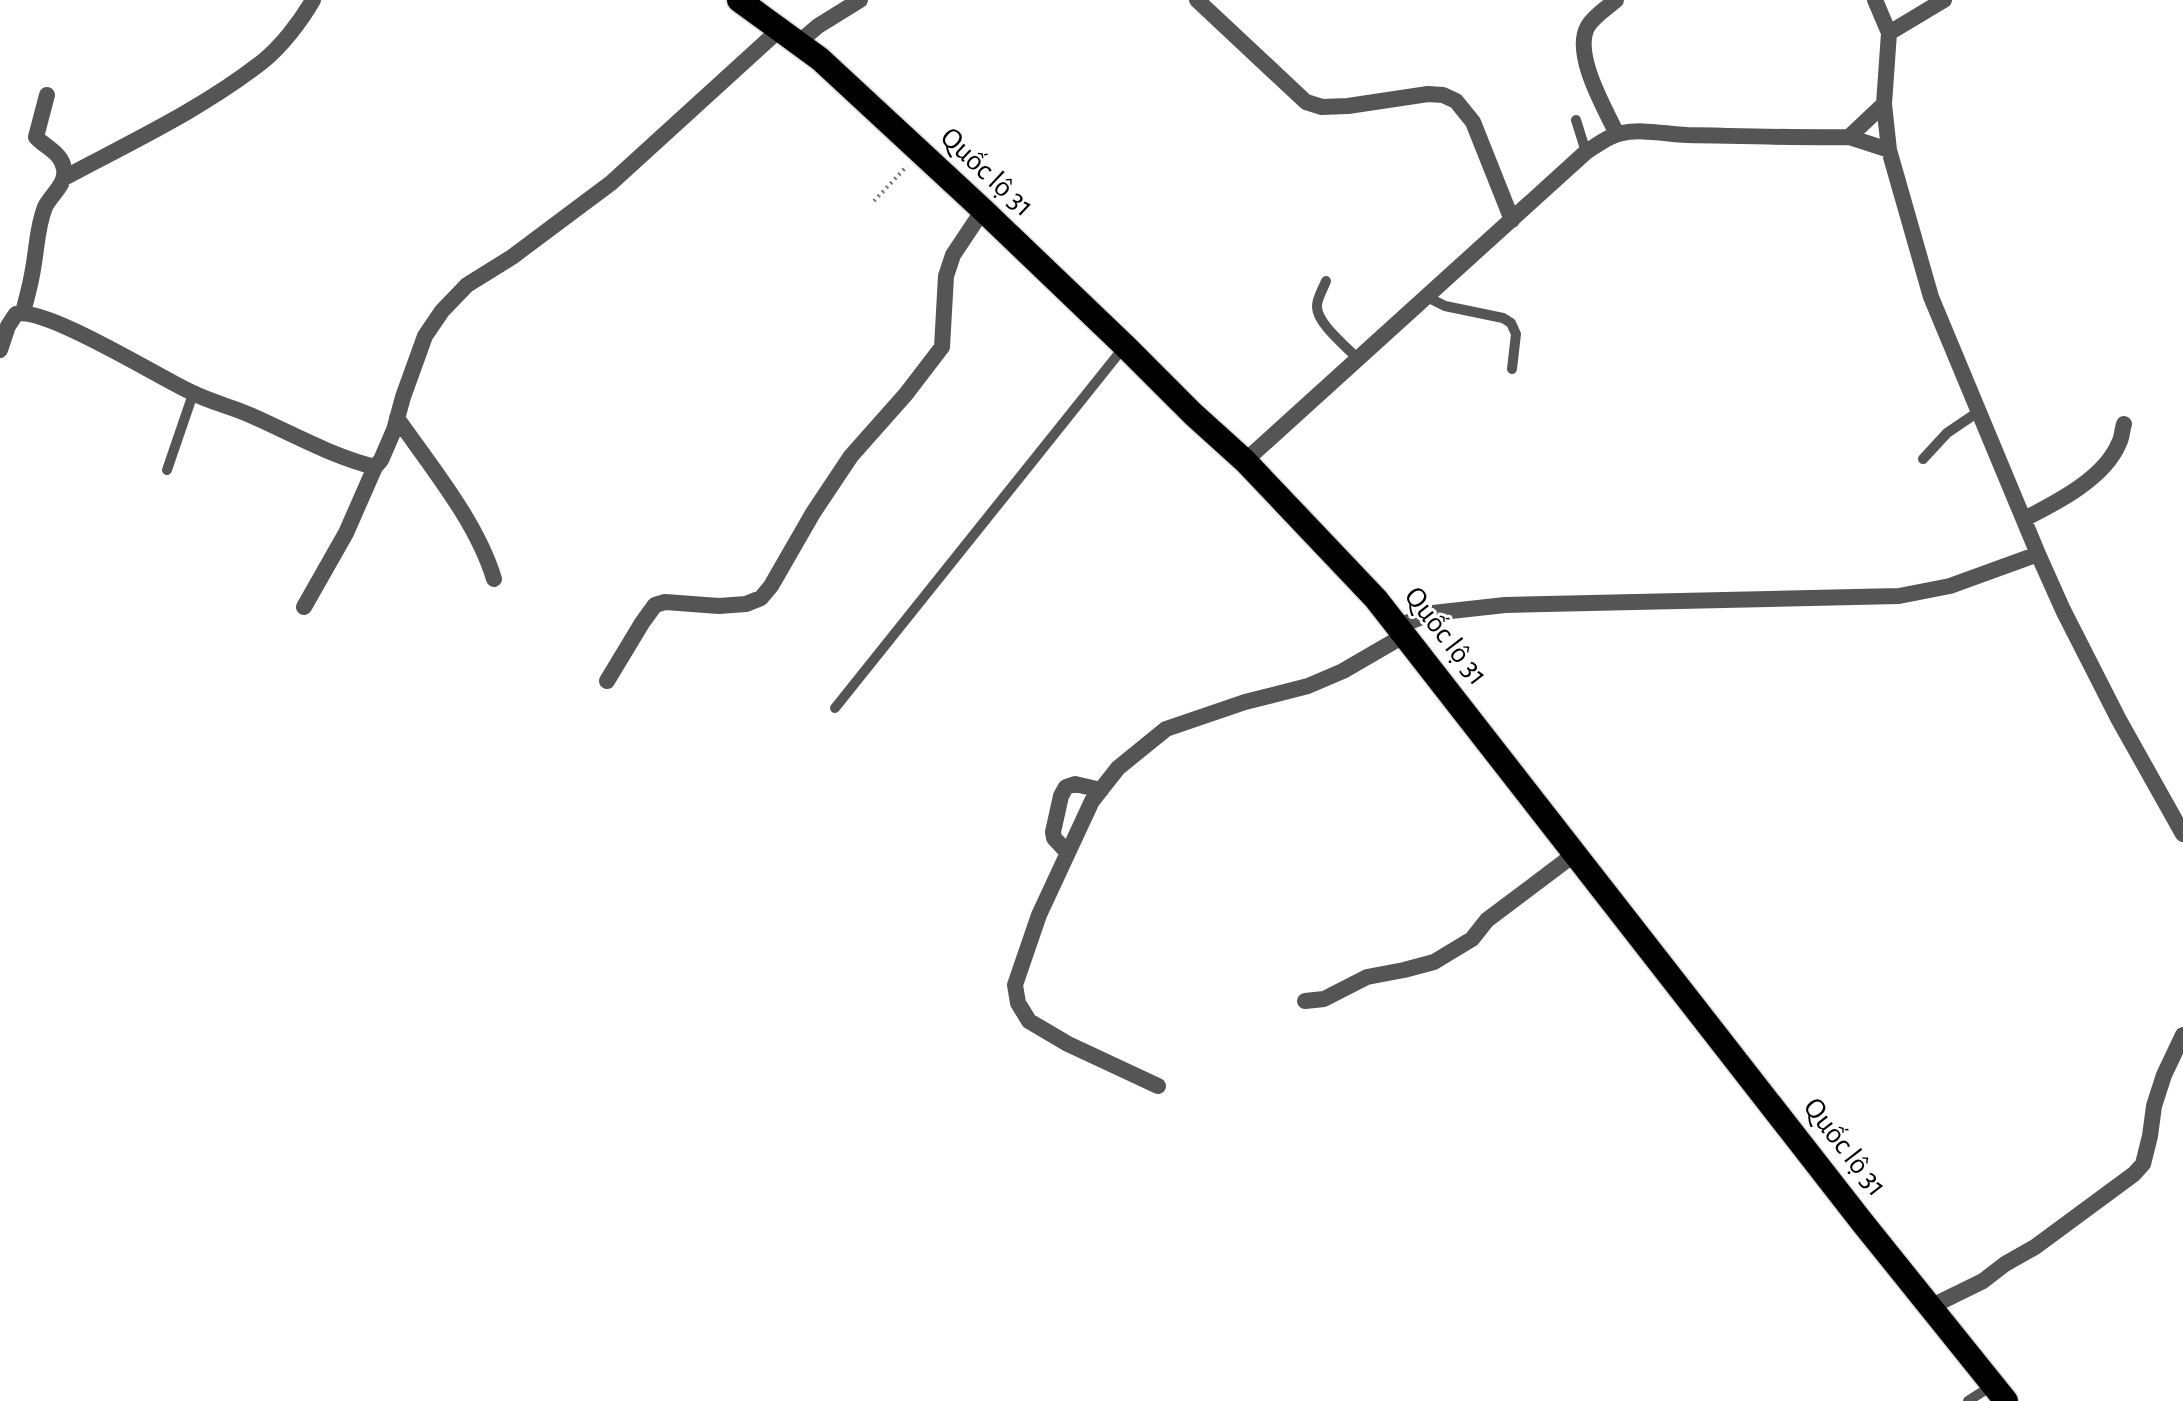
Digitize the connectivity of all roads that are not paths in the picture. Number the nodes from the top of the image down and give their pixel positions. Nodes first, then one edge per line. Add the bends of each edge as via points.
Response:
1 (313, 0) edge
2 (739, 0) edge
3 (860, 0) edge
4 (1197, 0) edge
5 (1616, 0) edge
6 (1875, 0) edge
7 (1944, 0) edge
8 (1889, 33) junction
9 (789, 36) junction
10 (47, 95) dead end
11 (1884, 104) junction
12 (1576, 120) dead end
13 (1617, 134) junction
14 (1849, 137) junction
15 (1889, 150) junction
16 (1586, 152) junction
17 (64, 178) junction
18 (983, 210) junction
19 (1512, 220) junction
20 (1326, 281) dead end
21 (1427, 297) junction
22 (23, 312) junction
23 (1125, 346) junction
24 (0, 350) edge
25 (1358, 359) junction
26 (1512, 369) dead end
27 (193, 394) junction
28 (1978, 412) junction
29 (397, 418) junction
30 (2124, 424) dead end
31 (1923, 459) dead end
32 (1245, 461) junction
33 (375, 467) junction
34 (167, 470) dead end
35 (2024, 519) junction
36 (2038, 554) junction
37 (494, 579) dead end
38 (304, 607) dead end
39 (1402, 631) junction
40 (607, 681) dead end
41 (835, 708) dead end
42 (1101, 790) junction
43 (2183, 834) edge
44 (1067, 852) junction
45 (1576, 853) junction
46 (1305, 1001) dead end
47 (2183, 1035) edge
48 (1158, 1086) dead end
49 (1930, 1307) junction
50 (1999, 1393) edge
51 (1968, 1401) edge

1 - 17 street via 265,60 175,119
2 - 9 highway, Quốc lộ 31
3 - 9 street via 818,26
4 - 19 street via 1306,102 1348,106 1428,94 1456,101 1473,122
5 - 13 street via 1592,20 1583,42 1589,73
6 - 8 street
7 - 8 street
8 - 11 street
9 - 18 highway, Quốc lộ 31
9 - 29 street via 611,183 467,285 425,336
10 - 17 street via 36,137 61,159
11 - 14 street
11 - 15 street
12 - 16 lane
13 - 14 street
13 - 16 street
14 - 15 street
15 - 28 street via 1931,297
16 - 19 street
17 - 22 street via 45,207
18 - 23 highway, Quốc lộ 31
18 - 40 street via 953,255 946,276 942,347 851,456 771,586 746,604 655,605
19 - 21 street
20 - 25 lane via 1317,314
21 - 25 street
21 - 26 lane via 1511,323 1516,334
22 - 24 street via 8,326
22 - 27 street via 76,332
23 - 32 highway, Quốc lộ 31
23 - 41 lane
25 - 32 street
27 - 33 street
27 - 34 lane
28 - 31 lane via 1947,433
28 - 35 street
29 - 33 street
29 - 37 street via 463,515
30 - 35 street via 2119,444 2099,470 2075,492
32 - 39 highway, Quốc lộ 31
33 - 38 street
35 - 36 street
36 - 39 street via 1950,586 1899,596 1505,605 1433,613
36 - 43 street via 2119,720
39 - 42 street via 1343,671 1308,686 1166,729 1118,768
39 - 45 highway, Quốc lộ 31
42 - 44 street
42 - 44 street via 1075,784 1061,796 1053,832
44 - 48 street via 1015,985 1018,1003 1029,1021
45 - 46 street via 1487,920 1472,939 1434,962 1367,977 1324,999
45 - 49 highway, Quốc lộ 31
47 - 49 street via 2157,1096 2143,1164 2134,1174 1983,1281
49 - 50 highway, Quốc lộ 31
50 - 51 lane

